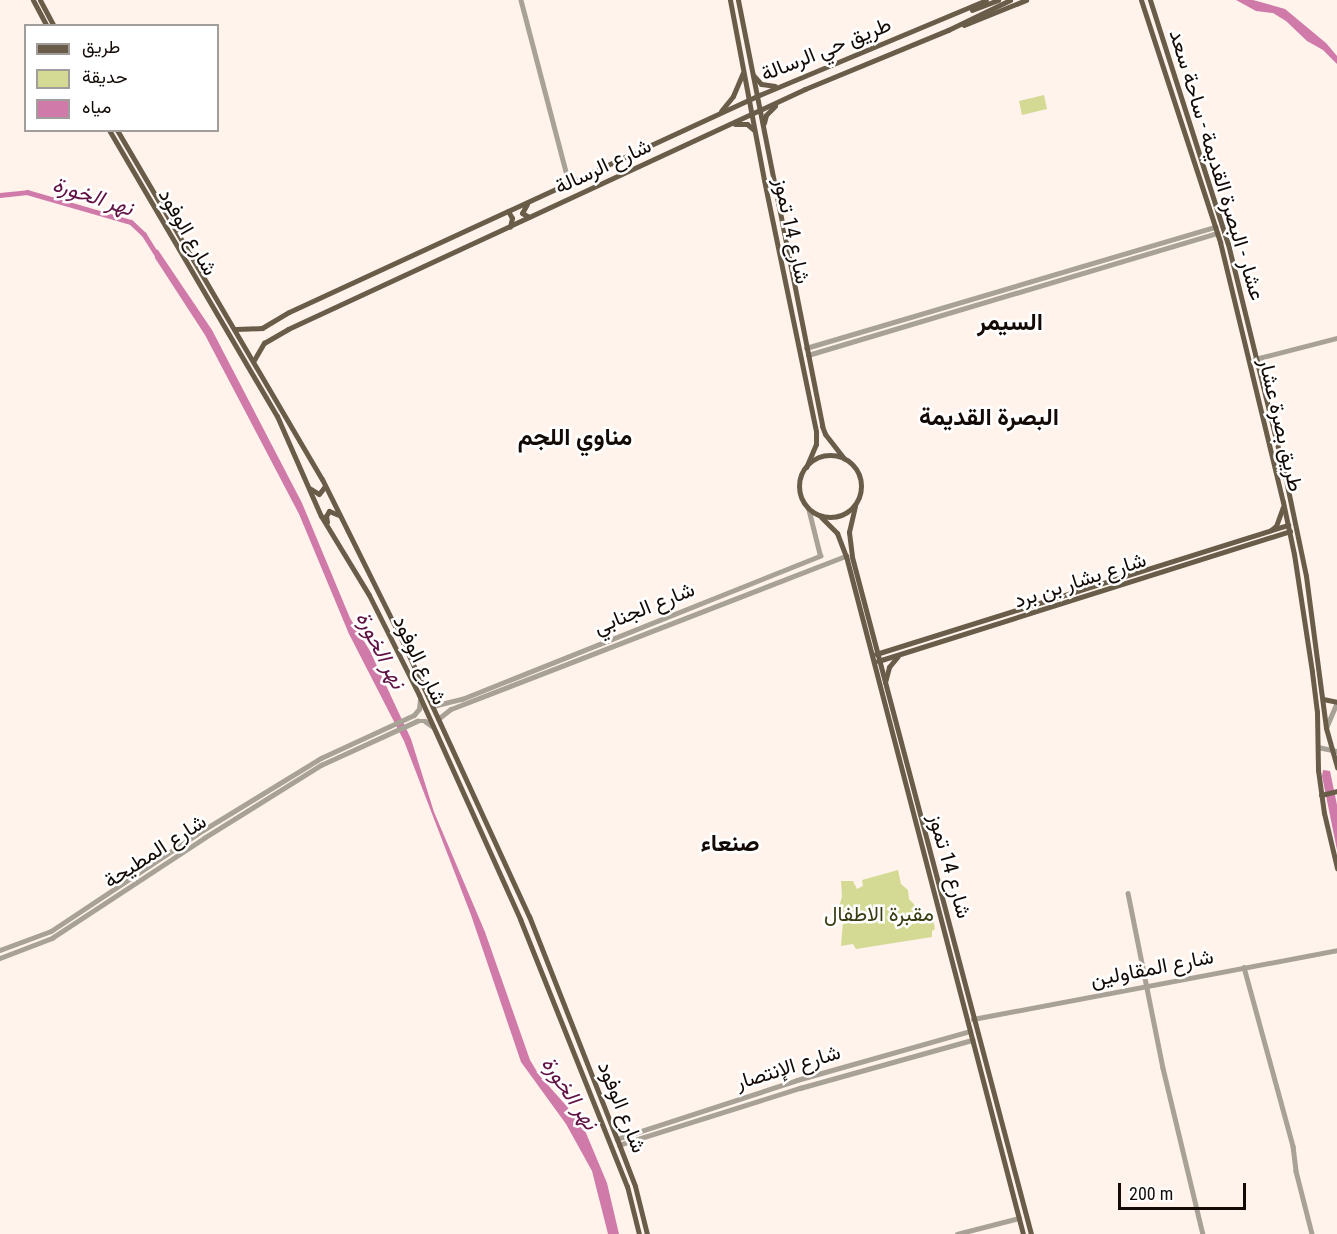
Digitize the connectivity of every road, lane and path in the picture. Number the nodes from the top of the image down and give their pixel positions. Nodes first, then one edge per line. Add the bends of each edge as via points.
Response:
1 (33, 0) edge
2 (40, 0) edge
3 (521, 0) edge
4 (730, 0) edge
5 (738, 0) edge
6 (986, 0) edge
7 (998, 0) edge
8 (1010, 0) edge
9 (1026, 0) edge
10 (1141, 0) edge
11 (1150, 0) edge
12 (942, 20) junction
13 (46, 24) edge
14 (53, 24) edge
15 (948, 30) junction
16 (751, 71) junction
17 (744, 72) junction
18 (780, 86) junction
19 (756, 96) junction
20 (749, 99) junction
21 (784, 99) junction
22 (760, 111) junction
23 (720, 113) junction
24 (752, 115) junction
25 (728, 126) junction
26 (110, 132) edge
27 (118, 132) edge
28 (756, 134) junction
29 (765, 139) junction
30 (569, 183) junction
31 (531, 201) junction
32 (508, 211) junction
33 (536, 215) junction
34 (510, 227) junction
35 (1216, 230) junction
36 (282, 317) junction
37 (236, 329) junction
38 (288, 329) junction
39 (1337, 338) edge
40 (806, 348) junction
41 (808, 356) junction
42 (1255, 359) junction
43 (254, 360) junction
44 (844, 458) junction
45 (806, 467) junction
46 (308, 485) junction
47 (325, 486) junction
48 (1283, 505) junction
49 (855, 506) junction
50 (808, 508) junction
51 (821, 517) junction
52 (342, 519) junction
53 (1296, 526) junction
54 (1288, 528) junction
55 (329, 529) junction
56 (1269, 531) junction
57 (846, 556) junction
58 (874, 639) junction
59 (895, 648) junction
60 (900, 654) junction
61 (876, 658) junction
62 (885, 686) junction
63 (419, 695) junction
64 (1323, 699) junction
65 (1337, 702) edge
66 (434, 706) junction
67 (450, 707) junction
68 (438, 719) junction
69 (1326, 728) junction
70 (436, 731) junction
71 (1318, 747) junction
72 (1335, 750) edge
73 (321, 758) junction
74 (324, 764) junction
75 (1337, 767) edge
76 (1337, 791) edge
77 (1323, 794) junction
78 (1337, 868) edge
79 (1128, 893) dead end
80 (74, 916) junction
81 (78, 922) junction
82 (0, 950) edge
83 (1337, 950) edge
84 (0, 958) edge
85 (1244, 967) junction
86 (1145, 986) junction
87 (973, 1019) junction
88 (970, 1031) junction
89 (947, 1038) junction
90 (972, 1040) junction
91 (949, 1046) junction
92 (644, 1131) junction
93 (646, 1138) junction
94 (619, 1142) junction
95 (1018, 1218) junction
96 (639, 1234) edge
97 (647, 1234) edge
98 (957, 1234) edge
99 (1023, 1234) edge
100 (1031, 1234) edge
101 (1203, 1234) edge
102 (1312, 1234) edge

1 - 13 main road
2 - 14 main road
3 - 30 street
4 - 17 main road, شارع 14 تموز
5 - 16 main road, شارع 14 تموز
6 - 12 main road, طريق حي الرسالة
7 - 12 main road, طريق حي الرسالة
8 - 15 main road, شارع الرسالة
9 - 15 main road
10 - 35 main road, طريق بصرة عشار
11 - 42 main road, عشار - البصرة القديمة - ساحة سعد via 1228,244
12 - 18 main road, طريق حي الرسالة
15 - 21 main road, شارع الرسالة
16 - 18 main road via 761,84
16 - 19 main road, شارع 14 تموز
17 - 20 main road, شارع 14 تموز
17 - 23 main road via 734,96
18 - 19 main road, طريق حي الرسالة
19 - 20 main road, شارع الرسالة
19 - 22 main road, شارع 14 تموز
20 - 23 main road, شارع الرسالة
20 - 24 main road, شارع 14 تموز
21 - 22 main road, شارع الرسالة
21 - 29 main road via 766,115
22 - 24 main road, شارع الرسالة
22 - 29 main road, شارع 14 تموز
23 - 30 main road, شارع الرسالة
24 - 25 main road, شارع الرسالة
24 - 28 main road, شارع 14 تموز
25 - 28 main road via 747,124
25 - 33 main road, شارع الرسالة
26 - 46 main road, شارع الوفود via 277,416
27 - 37 main road, شارع الوفود
28 - 45 main road, شارع 14 تموز via 816,432 816,444
29 - 40 main road, شارع 14 تموز
30 - 31 main road, شارع الرسالة
31 - 32 main road, شارع الرسالة
31 - 33 main road via 522,213 526,218
32 - 34 main road via 513,221
32 - 36 main road, شارع الرسالة
33 - 34 main road, شارع الرسالة
34 - 38 main road, شارع الرسالة
35 - 40 street
35 - 41 street
35 - 48 main road, طريق بصرة عشار
36 - 37 main road, شارع الرسالة via 258,329
36 - 38 main road via 283,326
37 - 43 main road, شارع الوفود
38 - 43 main road, شارع الرسالة via 264,343
39 - 42 street
40 - 41 main road, شارع 14 تموز
41 - 44 main road, شارع 14 تموز via 822,426
42 - 53 main road, عشار - البصرة القديمة - ساحة سعد
43 - 47 main road, شارع الوفود
44 - 45 main road via 821,457
44 - 49 main road via 854,466 861,480
45 - 50 main road via 799,484
46 - 47 main road via 319,494
46 - 55 main road, شارع الوفود
47 - 52 main road, شارع الوفود
48 - 54 main road, طريق بصرة عشار
48 - 56 main road via 1276,526
49 - 51 main road via 843,515
49 - 58 main road, شارع 14 تموز via 849,542
50 - 51 main road
50 - 67 street, شارع الجنابي via 820,556
51 - 57 main road, شارع 14 تموز via 837,533
52 - 55 main road via 335,511 329,511
52 - 66 main road, شارع الوفود
53 - 54 main road, شارع بشار بن برد
53 - 64 main road, عشار - البصرة القديمة - ساحة سعد
54 - 56 main road, شارع بشار بن برد
54 - 60 main road, شارع بشار بن برد
54 - 71 main road, طريق بصرة عشار via 1312,672
55 - 63 main road, شارع الوفود via 369,595
56 - 59 main road, شارع بشار بن برد
57 - 61 main road, شارع 14 تموز
57 - 67 street, شارع الجنابي
58 - 59 main road via 888,649
58 - 61 main road, شارع 14 تموز
59 - 61 main road, شارع بشار بن برد
60 - 61 main road, شارع بشار بن برد
60 - 62 main road via 889,667
61 - 62 main road, شارع 14 تموز
61 - 88 main road, شارع 14 تموز
62 - 87 main road, شارع 14 تموز
63 - 70 main road, شارع الوفود
63 - 73 street, شارع المطيحة via 419,709 408,718
64 - 65 main road
64 - 69 main road, عشار - البصرة القديمة - ساحة سعد
65 - 69 street
66 - 67 street, شارع الجنابي
66 - 68 main road, شارع الوفود
67 - 68 street, شارع الجنابي
68 - 94 main road, شارع الوفود via 529,916
69 - 72 main road, عشار - البصرة القديمة - ساحة سعد
70 - 74 street, شارع المطيحة via 423,721 411,724
70 - 96 main road, شارع الوفود via 520,919 623,1176
71 - 72 street
71 - 77 main road, طريق بصرة عشار
72 - 75 main road, عشار - البصرة القديمة - ساحة سعد
73 - 74 street
73 - 80 street, شارع المطيحة via 196,834
74 - 81 street, شارع المطيحة
76 - 77 main road
77 - 78 main road, طريق بصرة عشار
79 - 86 street
80 - 81 street
80 - 82 street, شارع المطيحة via 49,932
81 - 84 street, شارع المطيحة via 44,942
83 - 85 street, شارع المقاولين
85 - 86 street, شارع المقاولين
85 - 102 street via 1293,1146
86 - 87 street, شارع المقاولين
86 - 101 street
87 - 100 main road, شارع 14 تموز
88 - 89 street, شارع الإنتصار
88 - 90 main road, شارع 14 تموز
89 - 91 street
89 - 92 street, شارع الإنتصار via 797,1080
90 - 91 street, شارع الإنتصار
90 - 95 main road, شارع 14 تموز
91 - 93 street, شارع الإنتصار via 800,1088
92 - 93 street
92 - 94 street, شارع الإنتصار
93 - 94 street, شارع الإنتصار
94 - 97 main road, شارع الوفود
95 - 98 street
95 - 99 main road, شارع 14 تموز

